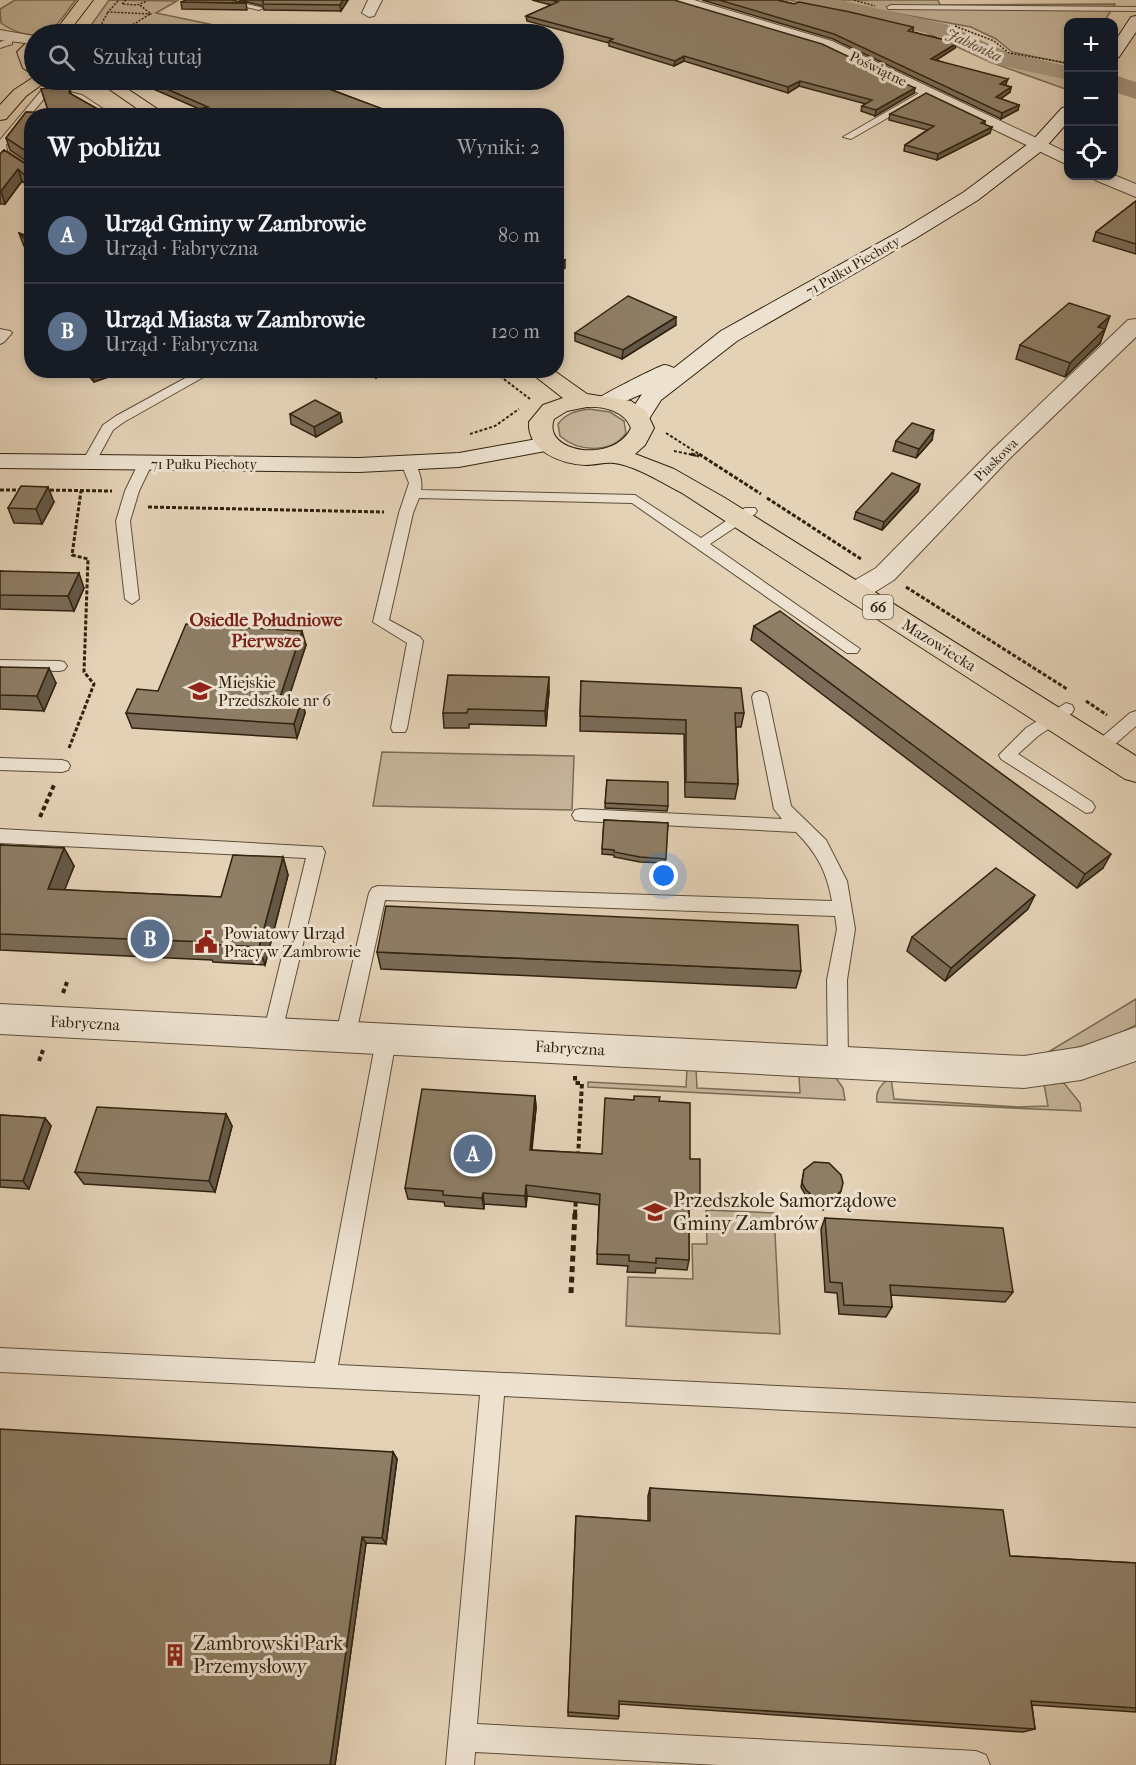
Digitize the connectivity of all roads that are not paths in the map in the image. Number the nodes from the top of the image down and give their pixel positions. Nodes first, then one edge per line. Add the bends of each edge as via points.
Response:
1 (86, 0) edge
2 (98, 0) edge
3 (218, 0) edge
4 (679, 0) edge
5 (891, 7) dead end
6 (259, 8) dead end
7 (1136, 9) edge
8 (1136, 20) edge
9 (68, 24) edge
10 (81, 24) edge
11 (2, 39) edge
12 (24, 43) edge
13 (1118, 47) edge
14 (24, 83) edge
15 (24, 88) edge
16 (103, 90) edge
17 (120, 90) edge
18 (926, 92) junction
19 (0, 104) edge
20 (32, 108) edge
21 (97, 108) edge
22 (130, 108) edge
23 (148, 108) edge
24 (0, 115) edge
25 (1064, 116) edge
26 (24, 117) edge
27 (848, 138) dead end
28 (1038, 145) junction
29 (1064, 158) edge
30 (24, 166) edge
31 (1110, 180) edge
32 (1136, 191) edge
33 (1136, 325) edge
34 (0, 333) edge
35 (729, 336) junction
36 (0, 340) edge
37 (195, 378) edge
38 (528, 378) edge
39 (549, 378) edge
40 (581, 400) junction
41 (606, 401) junction
42 (546, 428) junction
43 (646, 430) junction
44 (614, 455) junction
45 (0, 461) edge
46 (89, 462) junction
47 (408, 463) junction
48 (145, 464) junction
49 (414, 495) junction
50 (744, 514) junction
51 (702, 544) junction
52 (870, 584) junction
53 (132, 599) dead end
54 (852, 649) dead end
55 (0, 664) edge
56 (59, 666) dead end
57 (760, 697) dead end
58 (1060, 714) junction
59 (399, 728) dead end
60 (1119, 733) edge
61 (1136, 754) edge
62 (0, 764) edge
63 (62, 766) dead end
64 (1136, 771) edge
65 (1086, 807) dead end
66 (580, 815) dead end
67 (800, 826) junction
68 (0, 836) edge
69 (843, 909) junction
70 (0, 1019) edge
71 (273, 1034) junction
72 (345, 1038) junction
73 (386, 1040) junction
74 (1136, 1043) edge
75 (838, 1061) junction
76 (0, 1360) edge
77 (324, 1376) junction
78 (493, 1384) junction
79 (1136, 1415) edge
80 (462, 1737) junction
81 (460, 1765) edge
82 (976, 1765) edge

1 - 9 main road
2 - 10 main road
3 - 6 lane
4 - 18 street, Poświątne via 827,44
5 - 7 lane
8 - 13 street
11 - 12 street
14 - 19 main road
15 - 24 main road
16 - 22 main road
17 - 23 main road
18 - 27 lane
18 - 28 street, Poświątne
20 - 21 lane via 44,93 62,91
25 - 28 street, 71 Pułku Piechoty
26 - 30 lane via 1,145 3,152
28 - 29 street, Poświątne
28 - 35 street, 71 Pułku Piechoty via 971,196
31 - 32 street
33 - 52 street, Piaskowa
34 - 36 lane via 6,333
35 - 41 street
35 - 43 street, 71 Pułku Piechoty via 652,396
37 - 46 lane via 108,428
38 - 42 main road via 541,391
39 - 40 main road
40 - 41 main road
40 - 42 main road
41 - 43 main road, Mazowiecka via 625,407
42 - 44 main road via 572,456
42 - 47 street, 71 Pułku Piechoty via 459,460
43 - 44 main road via 624,452
43 - 50 main road, Mazowiecka / 66 via 658,457
44 - 50 main road, Mazowiecka / 66 via 670,477
45 - 46 street, 71 Pułku Piechoty
46 - 48 street, 71 Pułku Piechoty
47 - 48 street, 71 Pułku Piechoty
47 - 49 lane via 416,483
48 - 53 lane via 123,521
49 - 51 lane via 635,499
49 - 59 lane via 406,513 381,622 415,641
50 - 51 lane
50 - 52 main road, Mazowiecka / 66
51 - 54 lane
52 - 58 main road, Mazowiecka / 66
55 - 56 lane
57 - 67 lane via 783,809
58 - 60 main road, Mazowiecka / 66
58 - 65 lane via 1007,755
60 - 61 main road, Mazowiecka / 66
60 - 64 main road, Mazowiecka / 66
62 - 63 lane
66 - 67 lane
67 - 69 lane via 820,845 838,881
68 - 71 lane via 316,852
69 - 72 lane via 378,893
69 - 75 lane via 846,929 837,980
70 - 71 street, Fabryczna
71 - 72 street, Fabryczna
72 - 73 street, Fabryczna
73 - 75 street, Fabryczna
73 - 77 lane
74 - 75 street, Fabryczna via 1109,1057 1061,1070 1024,1072
76 - 77 lane
77 - 78 lane
78 - 79 lane
78 - 80 lane
80 - 81 lane
80 - 82 lane

